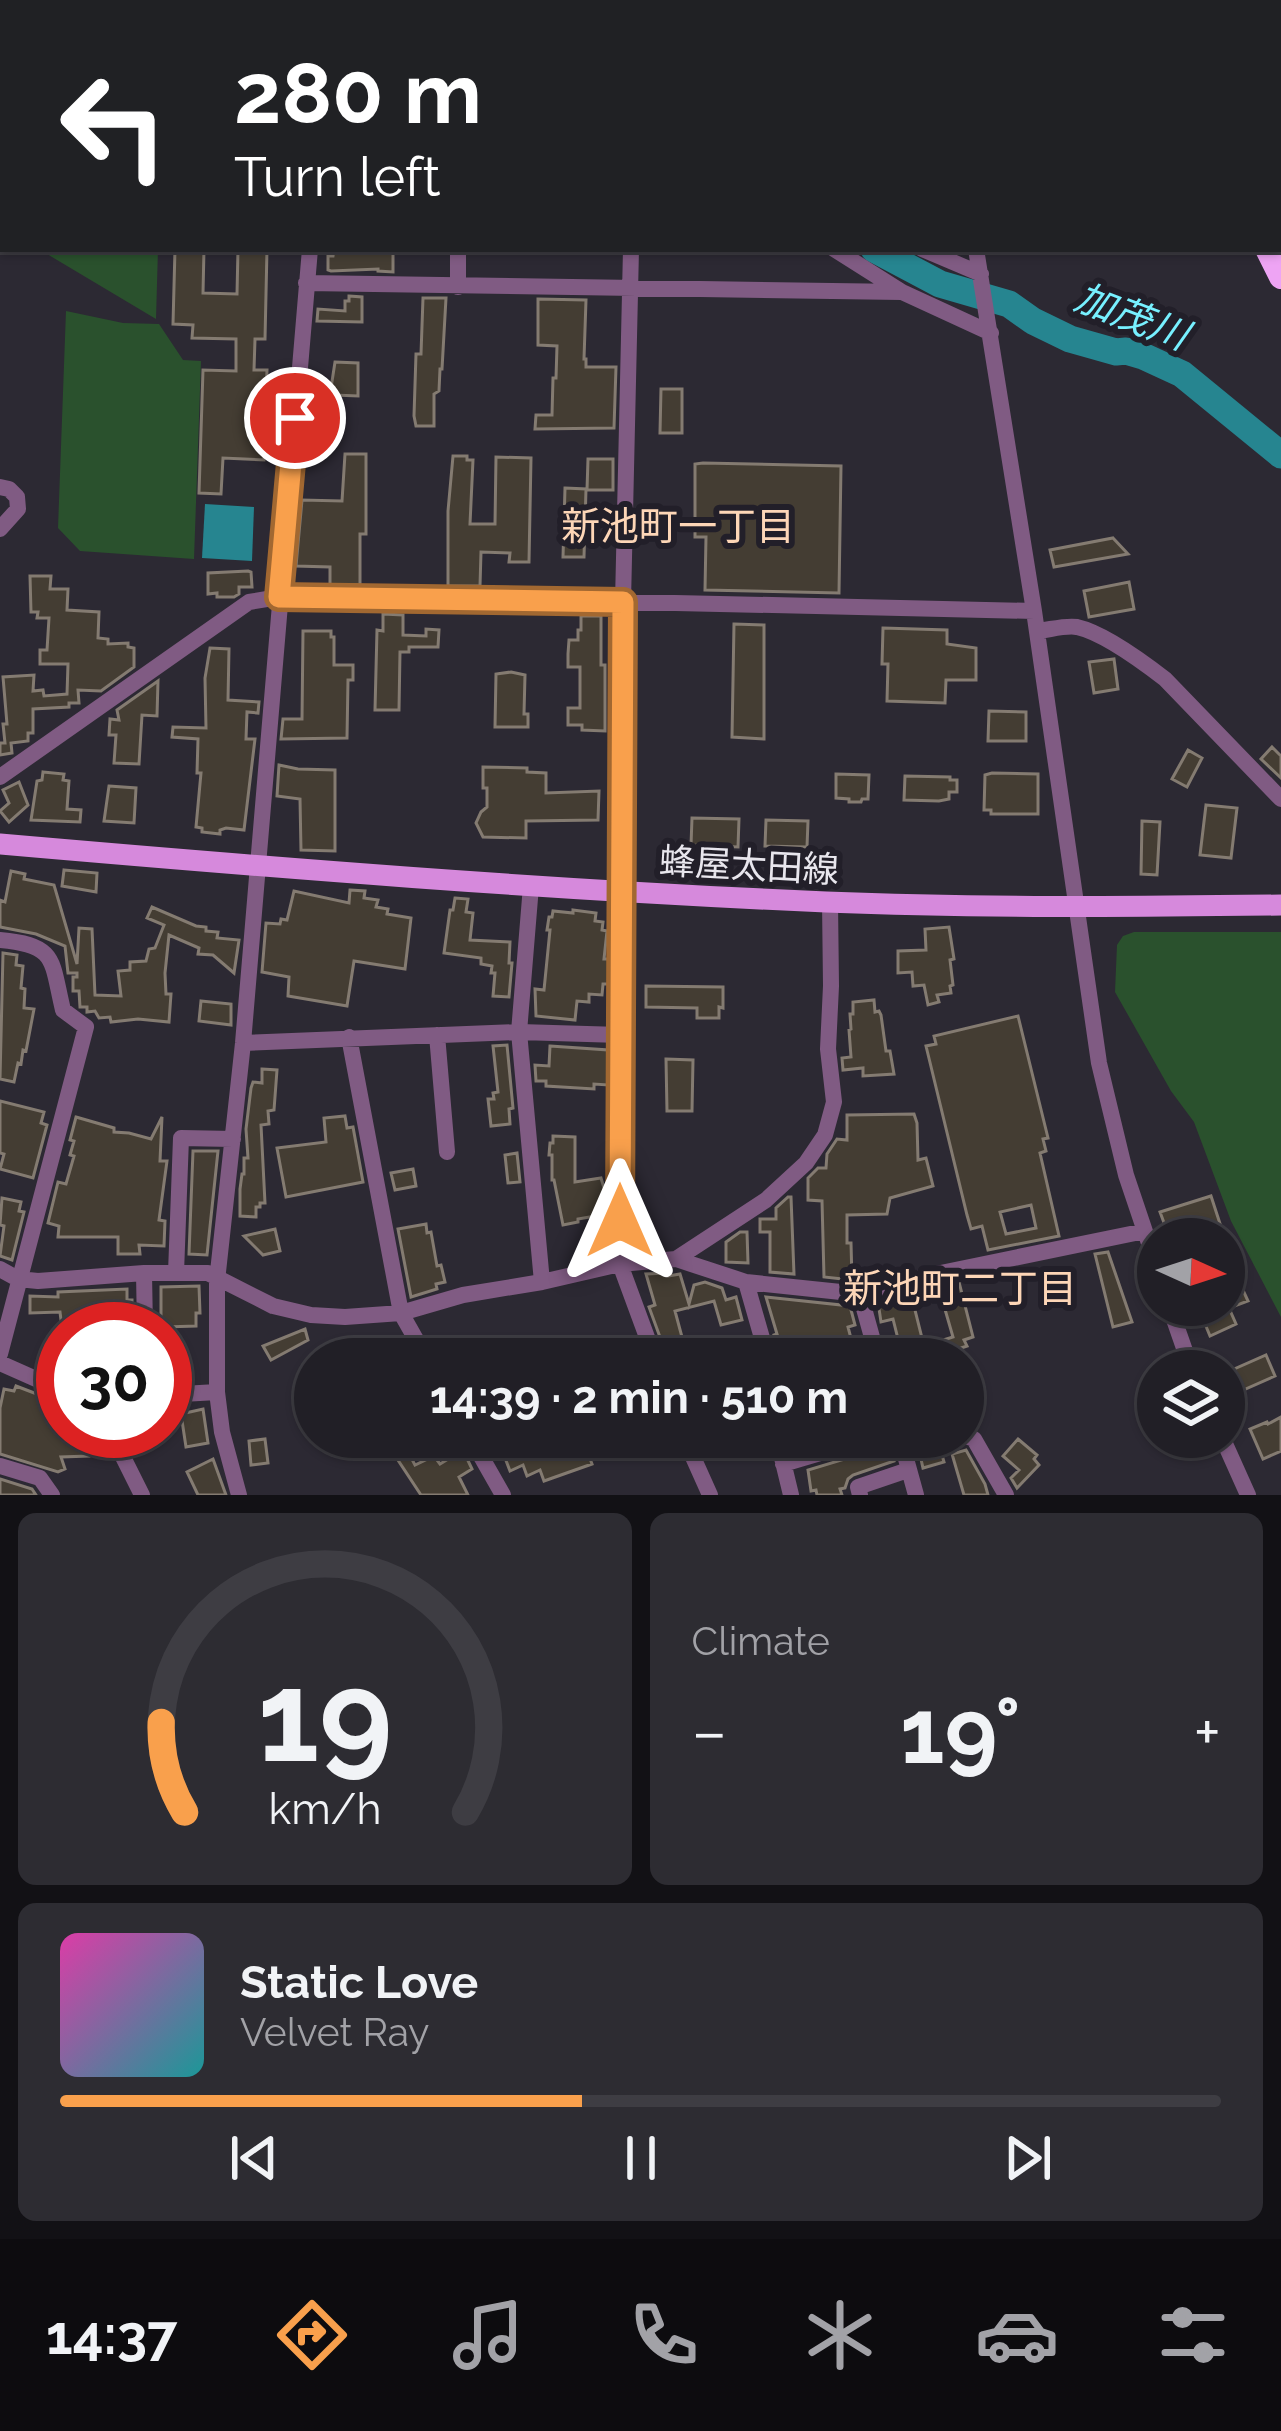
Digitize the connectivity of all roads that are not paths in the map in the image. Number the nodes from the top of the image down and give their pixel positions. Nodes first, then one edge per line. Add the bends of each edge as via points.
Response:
1 (310, 252) edge
2 (458, 252) edge
3 (631, 252) edge
4 (839, 252) edge
5 (929, 252) edge
6 (977, 252) edge
7 (981, 274) junction
8 (306, 283) junction
9 (458, 287) junction
10 (631, 288) junction
11 (902, 292) junction
12 (991, 333) junction
13 (0, 487) edge
14 (0, 530) edge
15 (279, 597) junction
16 (623, 602) junction
17 (1034, 611) junction
18 (1036, 631) junction
19 (0, 777) edge
20 (1281, 799) edge
21 (0, 844) edge
22 (257, 866) junction
23 (531, 886) junction
24 (622, 892) junction
25 (830, 902) junction
26 (1281, 904) edge
27 (1078, 908) junction
28 (0, 940) edge
29 (519, 1032) junction
30 (436, 1035) junction
31 (621, 1035) junction
32 (349, 1037) junction
33 (243, 1043) junction
34 (233, 1139) junction
35 (447, 1152) dead end
36 (1141, 1218) edge
37 (1137, 1233) edge
38 (676, 1259) junction
39 (620, 1264) junction
40 (0, 1269) edge
41 (144, 1273) junction
42 (176, 1273) junction
43 (18, 1279) junction
44 (219, 1280) junction
45 (542, 1282) junction
46 (746, 1282) junction
47 (860, 1294) junction
48 (145, 1302) edge
49 (401, 1312) junction
50 (415, 1338) edge
51 (647, 1338) edge
52 (762, 1338) edge
53 (872, 1338) edge
54 (0, 1354) edge
55 (0, 1363) edge
56 (36, 1379) edge
57 (218, 1392) junction
58 (192, 1393) edge
59 (984, 1456) edge
60 (124, 1458) edge
61 (482, 1458) edge
62 (693, 1458) edge
63 (782, 1458) edge
64 (803, 1458) edge
65 (905, 1458) edge
66 (1231, 1458) edge
67 (783, 1464) junction
68 (0, 1466) edge
69 (908, 1470) junction
70 (52, 1495) edge
71 (142, 1495) edge
72 (239, 1495) edge
73 (502, 1495) edge
74 (710, 1495) edge
75 (791, 1495) edge
76 (860, 1495) edge
77 (916, 1495) edge
78 (1006, 1495) edge
79 (1248, 1495) edge

1 - 8 street
2 - 9 street
3 - 10 street
4 - 11 street
5 - 7 street
6 - 7 street
7 - 12 street
8 - 9 street
8 - 15 street
9 - 10 street
10 - 11 street
10 - 16 street
11 - 12 street
12 - 17 street
13 - 14 street via 17,496 18,509
15 - 16 street
15 - 19 street via 249,602
15 - 22 street
16 - 17 street
16 - 24 street
17 - 18 street
18 - 20 street via 1076,627 1143,662
18 - 27 street
21 - 22 main road, 蜂屋太田線
22 - 23 main road, 蜂屋太田線
22 - 33 street
23 - 24 main road, 蜂屋太田線
23 - 29 street
24 - 25 main road, 蜂屋太田線
24 - 31 street
25 - 27 main road, 蜂屋太田線
25 - 38 street via 834,1102 826,1135 766,1200
26 - 27 main road, 蜂屋太田線
27 - 36 street via 1099,1063
28 - 43 street via 48,954 63,1010 86,1027
29 - 30 street
29 - 31 street
29 - 45 street
30 - 32 street
30 - 35 street
31 - 39 street
32 - 33 street
32 - 49 street
33 - 34 street
34 - 42 street via 181,1138
34 - 44 street
37 - 47 street
38 - 39 street
38 - 46 street
39 - 45 street
39 - 51 street
40 - 43 street
41 - 42 street
41 - 43 street
41 - 48 street
42 - 44 street
43 - 54 street
44 - 49 street via 310,1315
44 - 57 street
45 - 49 street
46 - 47 street
46 - 52 street
47 - 53 street
49 - 50 street
55 - 56 street
57 - 58 street
57 - 72 street
59 - 78 street
60 - 71 street
61 - 73 street
62 - 74 street
63 - 67 street
64 - 67 street
65 - 69 street
66 - 79 street
67 - 75 street
68 - 70 street via 40,1478
69 - 76 street via 858,1487
69 - 77 street

